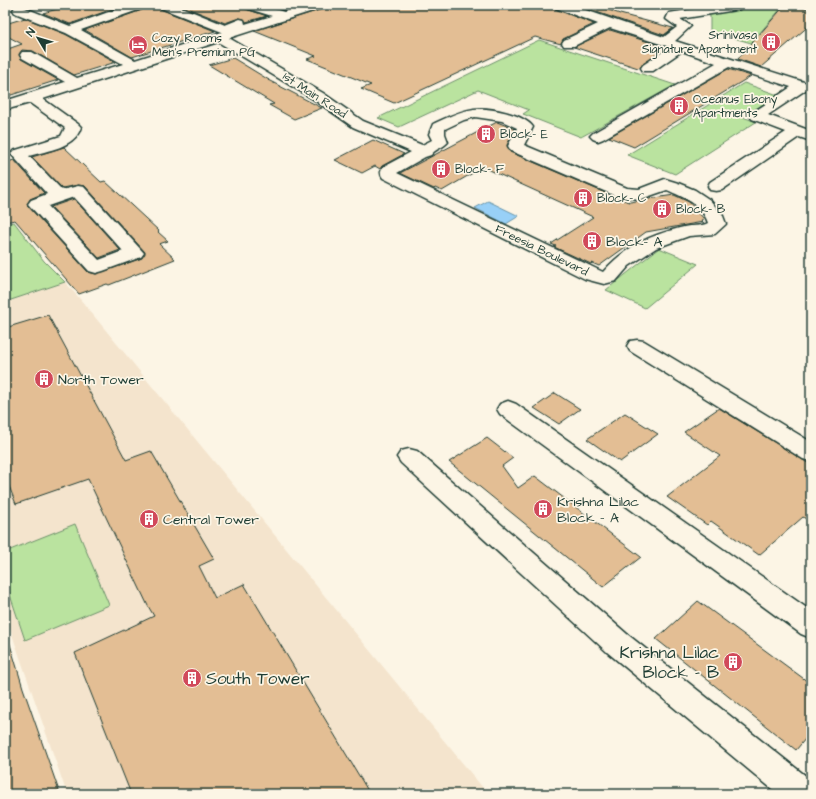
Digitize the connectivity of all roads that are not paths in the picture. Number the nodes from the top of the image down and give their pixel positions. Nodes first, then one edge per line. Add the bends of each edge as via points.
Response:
1 (165, 5) edge
2 (250, 5) edge
3 (318, 5) edge
4 (560, 5) edge
5 (137, 6) dead end
6 (736, 6) edge
7 (19, 10) edge
8 (272, 12) junction
9 (285, 16) junction
10 (609, 23) junction
11 (70, 30) junction
12 (219, 37) junction
13 (666, 42) junction
14 (569, 43) dead end
15 (681, 46) junction
16 (27, 55) dead end
17 (729, 61) junction
18 (133, 64) junction
19 (648, 68) dead end
20 (76, 83) junction
21 (31, 97) junction
22 (5, 106) edge
23 (804, 134) edge
24 (598, 136) dead end
25 (419, 149) junction
26 (716, 186) dead end
27 (58, 196) junction
28 (637, 346) dead end
29 (508, 409) dead end
30 (811, 453) edge
31 (409, 457) dead end
32 (811, 626) edge
33 (803, 794) edge

1 - 8 street via 225,28
2 - 8 street
3 - 9 street
4 - 10 street via 588,10
5 - 11 street
6 - 13 street via 673,16 672,19 685,26
7 - 11 street
8 - 9 street
9 - 12 street
10 - 13 street
10 - 14 street
11 - 18 street
12 - 18 street
12 - 25 street, 1st Main Road via 318,96 358,124
13 - 15 street
15 - 17 street
15 - 19 street
16 - 20 street
17 - 23 street via 802,86 757,116
17 - 24 street
18 - 20 street
20 - 21 street
21 - 22 street
21 - 27 street via 73,127 66,139 19,154
23 - 26 street
25 - 25 street, Freesia Boulevard via 440,142 438,127 459,117 475,113 504,116 516,120 524,127 517,148 624,193 641,194 665,184 680,188 696,196 716,217 717,224 709,230 689,231 650,244 622,262 609,277 592,275 389,175 389,170
27 - 27 street via 37,204 96,267 135,253 78,191
28 - 30 street
29 - 32 street
31 - 33 street via 617,643

